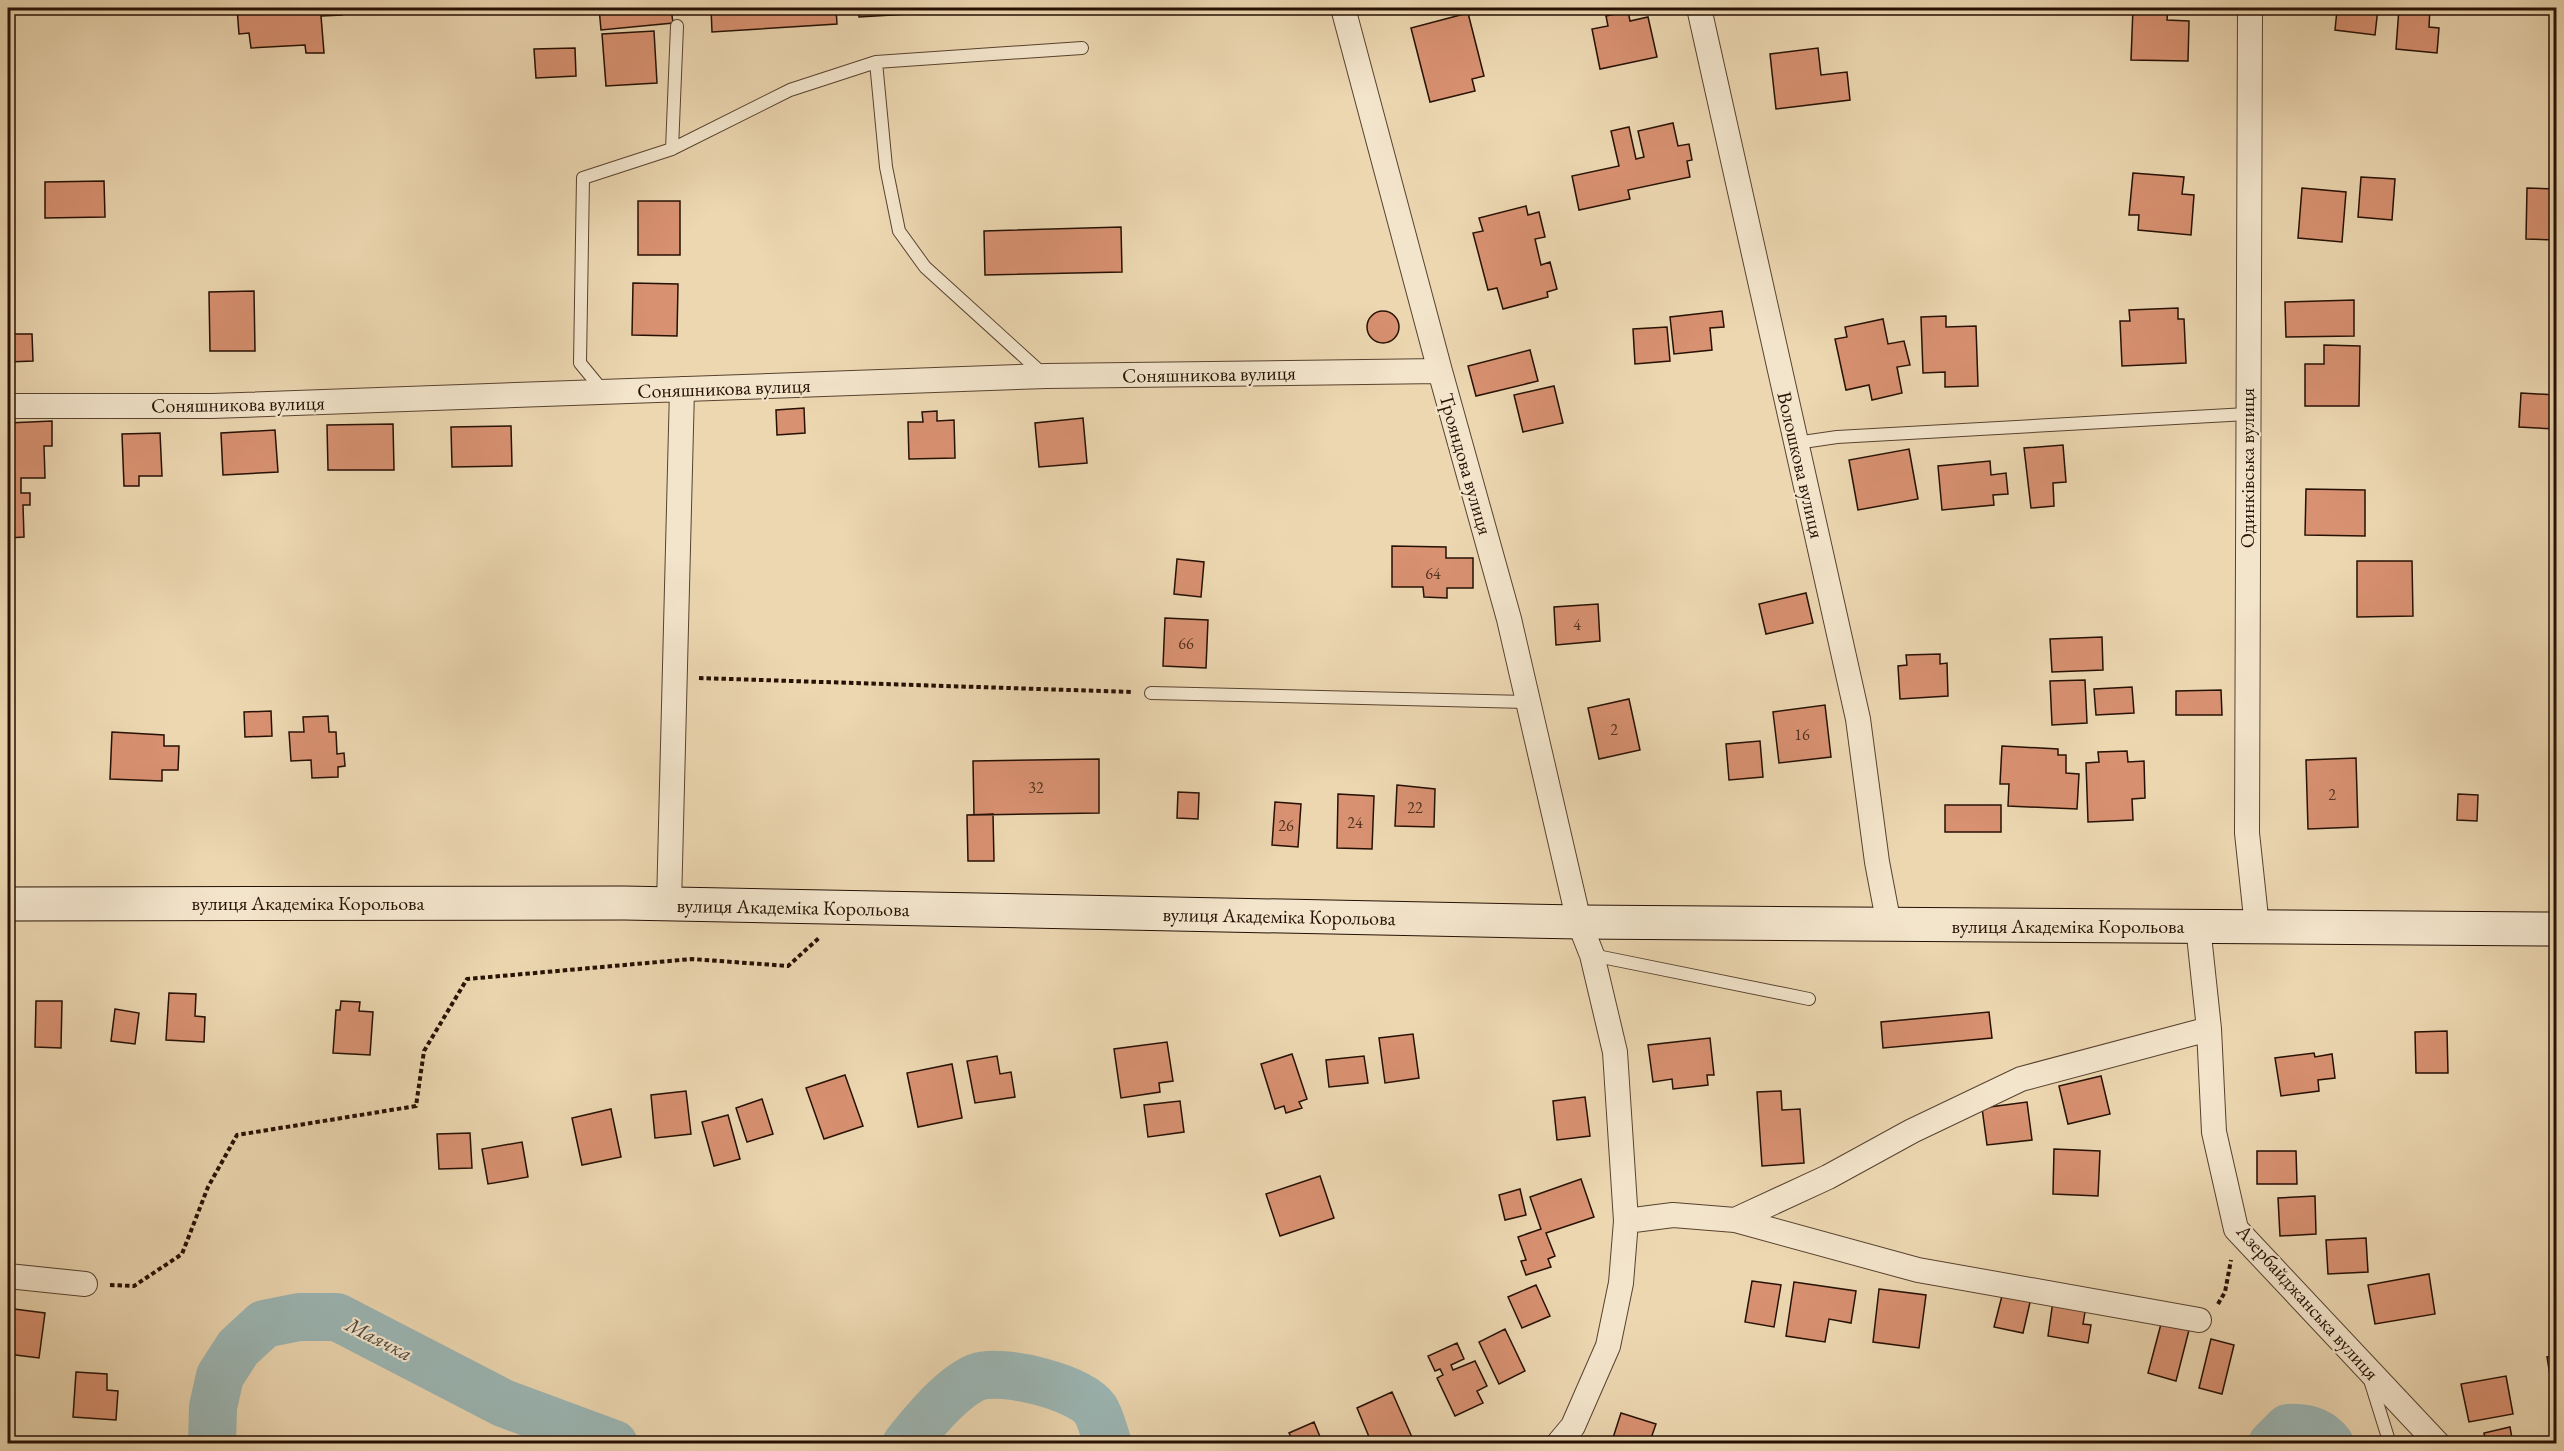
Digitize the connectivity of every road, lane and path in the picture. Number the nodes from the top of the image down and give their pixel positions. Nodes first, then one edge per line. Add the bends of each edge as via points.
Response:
1 (1343, 8) edge
2 (1698, 8) edge
3 (2250, 8) edge
4 (677, 26) dead end
5 (1082, 48) dead end
6 (876, 62) junction
7 (672, 149) junction
8 (1440, 371) junction
9 (1046, 376) junction
10 (682, 390) junction
11 (604, 392) junction
12 (8, 406) edge
13 (2247, 414) junction
14 (1796, 443) junction
15 (674, 678) junction
16 (1151, 693) joint
17 (1531, 702) junction
18 (8, 904) edge
19 (669, 904) junction
20 (849, 908) junction
21 (1579, 922) junction
22 (1889, 925) junction
23 (2198, 926) junction
24 (2257, 927) junction
25 (2556, 929) edge
26 (1592, 955) junction
27 (1809, 999) dead end
28 (2209, 1029) junction
29 (1735, 1220) junction
30 (1626, 1221) junction
31 (2236, 1229) junction
32 (8, 1276) edge
33 (85, 1284) joint
34 (2199, 1320) joint
35 (2365, 1365) junction
36 (1557, 1443) edge
37 (2390, 1443) edge
38 (2438, 1443) edge

1 - 8 street, Трояндова вулиця
2 - 14 street, Волошкова вулиця
3 - 13 street, Одинківська вулиця
4 - 7 lane
5 - 6 lane
6 - 7 lane via 790,90
6 - 9 lane via 886,167 899,231 925,267
7 - 11 lane via 582,178 580,363
8 - 9 street, Соняшникова вулиця
8 - 17 street, Трояндова вулиця
9 - 10 street, Соняшникова вулиця
10 - 11 street, Соняшникова вулиця
10 - 15 street
11 - 12 street, Соняшникова вулиця via 212,406
13 - 14 lane via 1837,437
13 - 24 street, Одинківська вулиця via 2247,833
14 - 22 street, Волошкова вулиця via 1858,719
15 - 16 path
15 - 19 street
16 - 17 lane
17 - 21 street, Трояндова вулиця
18 - 19 main road, вулиця Академіка Корольова
19 - 20 main road, вулиця Академіка Корольова
20 - 21 main road, вулиця Академіка Корольова
20 - 33 path via 788,966 692,958 467,979 424,1051 416,1106 237,1135 208,1187 182,1254 134,1286
21 - 22 main road, вулиця Академіка Корольова
21 - 26 street
22 - 23 main road, вулиця Академіка Корольова
23 - 24 main road, вулиця Академіка Корольова
23 - 28 street, Азербайджанська вулиця
24 - 25 main road, вулиця Академіка Корольова
26 - 27 lane
26 - 30 street via 1615,1052
28 - 29 street via 2021,1079
28 - 31 street, Азербайджанська вулиця via 2214,1132
29 - 30 street via 1673,1215
29 - 34 street via 1918,1270
30 - 36 street via 1621,1283 1608,1346 1573,1426
31 - 34 path via 2225,1292 2213,1311
31 - 35 street, Азербайджанська вулиця
32 - 33 street
35 - 37 lane
35 - 38 street, Азербайджанська вулиця

